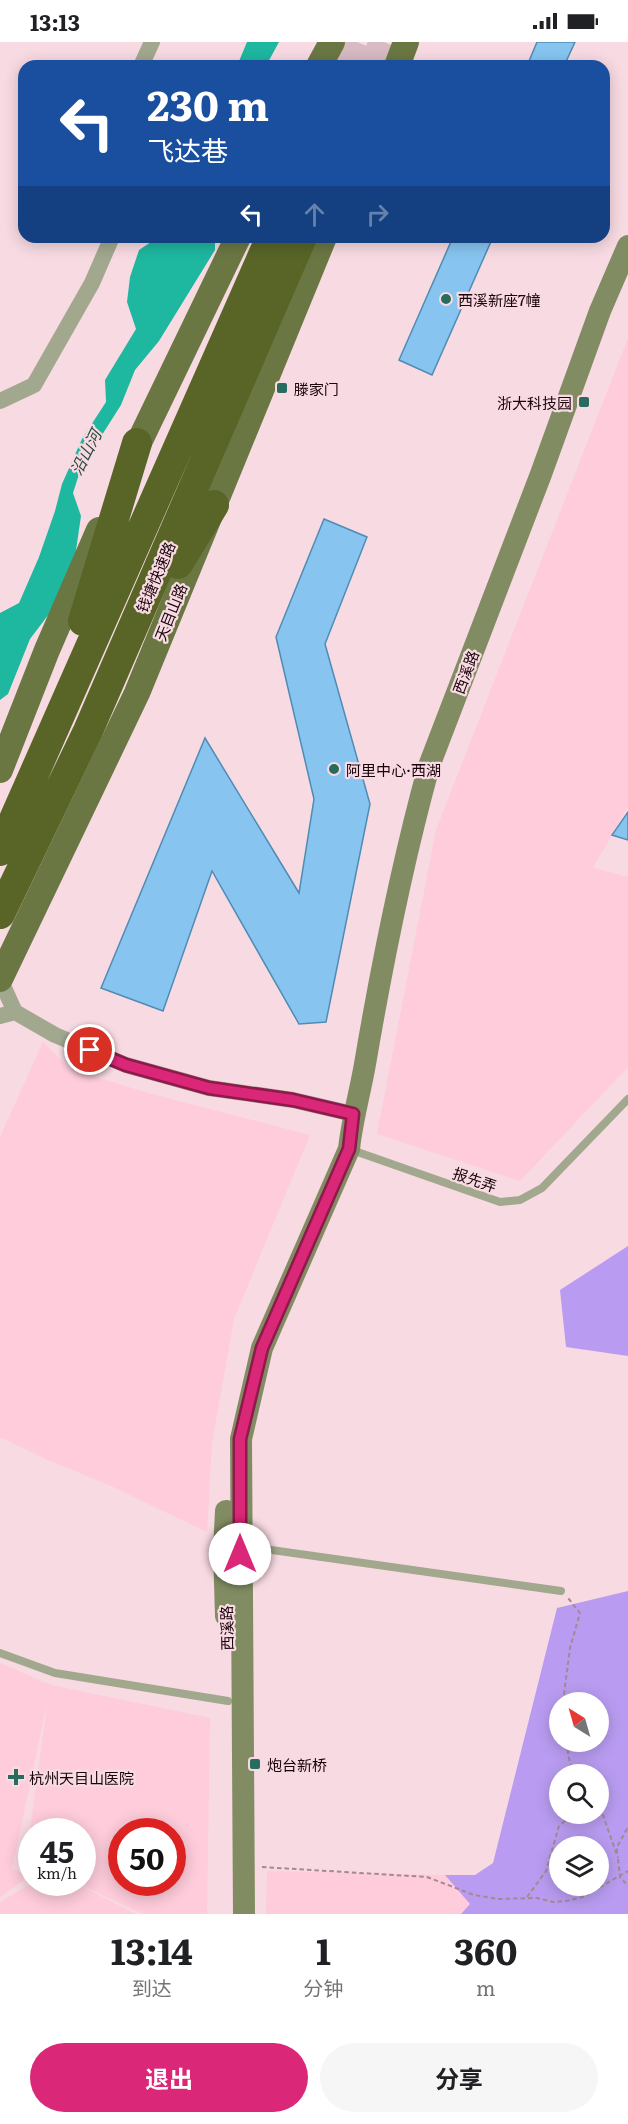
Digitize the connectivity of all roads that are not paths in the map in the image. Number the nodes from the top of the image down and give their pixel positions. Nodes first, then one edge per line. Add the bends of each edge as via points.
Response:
1 (152, 42) edge
2 (332, 42) edge
3 (406, 42) edge
4 (144, 60) edge
5 (323, 60) edge
6 (399, 60) edge
7 (109, 243) edge
8 (235, 243) edge
9 (268, 243) edge
10 (299, 243) edge
11 (322, 243) edge
12 (628, 246) edge
13 (0, 401) edge
14 (137, 443) junction
15 (214, 505) junction
16 (88, 731) junction
17 (0, 771) edge
18 (14, 817) junction
19 (0, 851) edge
20 (0, 914) edge
21 (0, 979) edge
22 (8, 1014) edge
23 (628, 1099) edge
24 (353, 1114) junction
25 (349, 1149) junction
26 (240, 1545) junction
27 (561, 1591) road end
28 (0, 1653) edge
29 (228, 1701) junction
30 (231, 1914) edge
31 (244, 1914) edge

1 - 4 street
2 - 5 main road
3 - 6 main road
7 - 13 street via 92,283 34,385
8 - 14 main road
9 - 18 highway, 钱塘快速路
10 - 16 highway, 钱塘快速路
11 - 15 main road, 天目山路
12 - 24 main road, 西溪路 via 429,766
14 - 17 main road via 47,650
14 - 18 highway via 86,611
15 - 16 highway via 192,538
15 - 21 main road, 天目山路 via 137,693
16 - 20 highway, 钱塘快速路
18 - 19 highway, 钱塘快速路
21 - 22 street
22 - 24 street via 126,1065 209,1088 293,1100
23 - 25 lane, 报先弄 via 542,1188 520,1200 500,1202
24 - 25 main road, 西溪路
24 - 29 main road, 西溪路 via 316,1189 250,1347 229,1439 224,1550
25 - 26 main road, 西溪路 via 262,1348 240,1439
26 - 27 lane
26 - 31 main road, 西溪路
28 - 29 lane via 55,1673
29 - 30 main road, 西溪路

